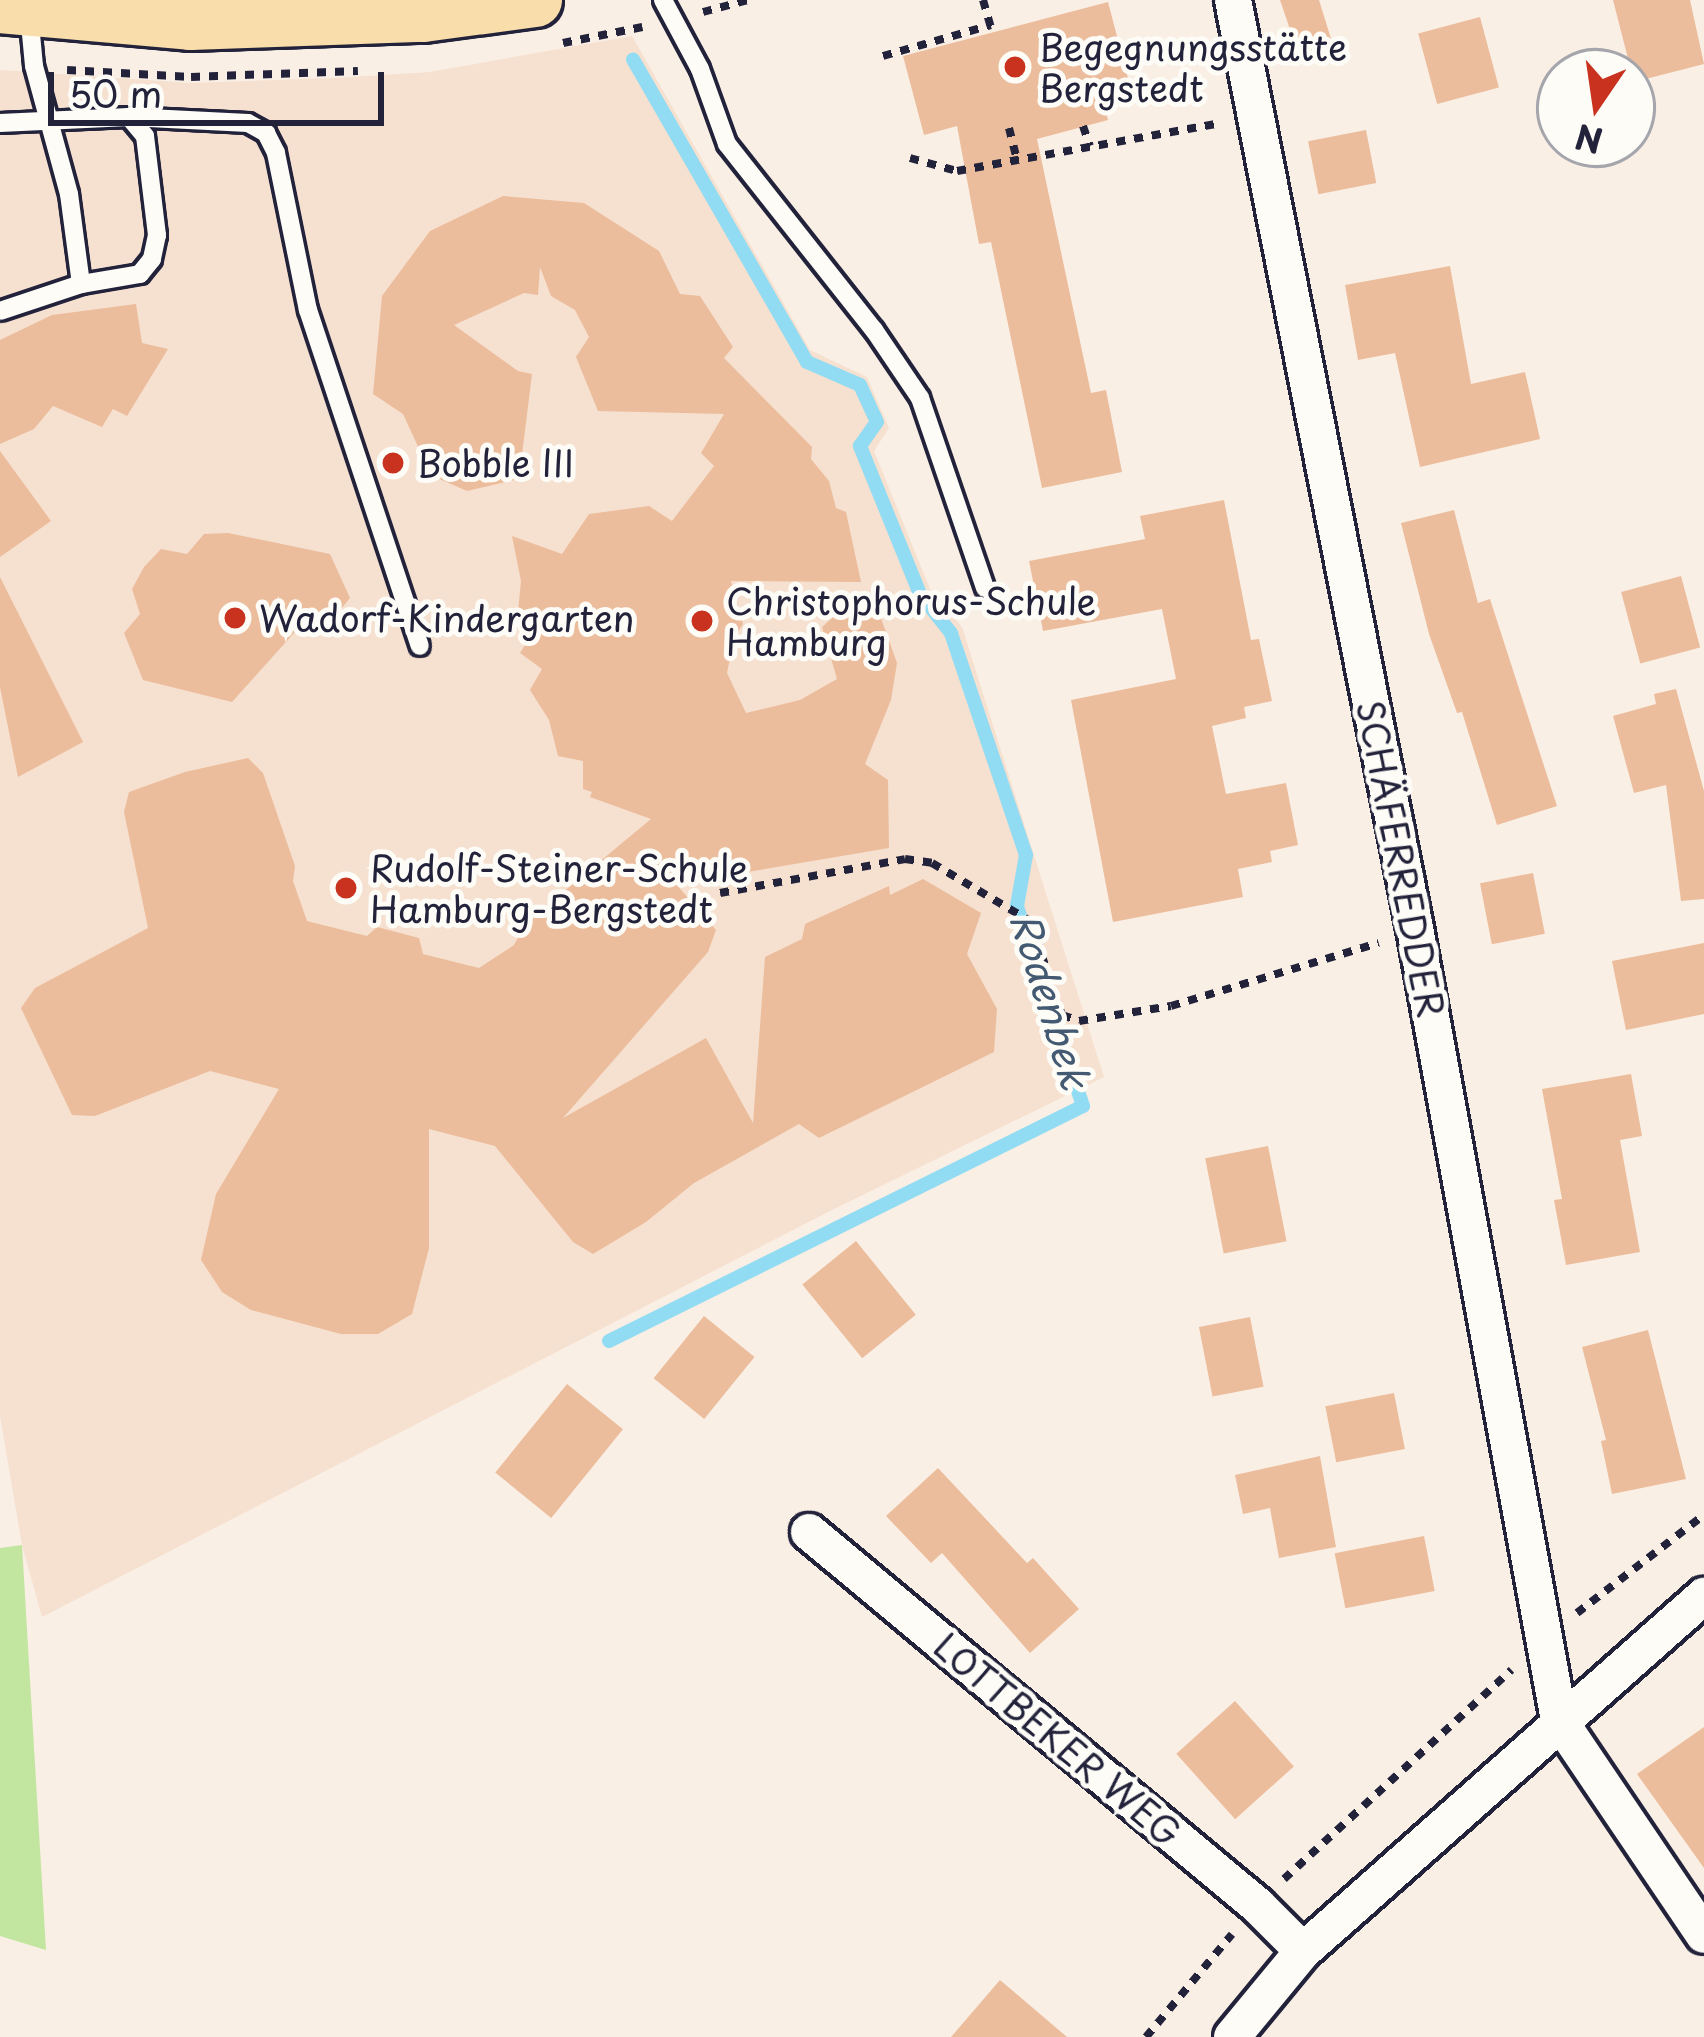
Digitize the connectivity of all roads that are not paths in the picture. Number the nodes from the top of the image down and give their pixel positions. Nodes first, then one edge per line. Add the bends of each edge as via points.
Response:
1 (535, 0) edge
2 (663, 0) edge
3 (1233, 0) edge
4 (15, 8) edge
5 (92, 9) edge
6 (129, 117) junction
7 (50, 120) junction
8 (0, 123) edge
9 (81, 284) junction
10 (0, 311) edge
11 (986, 588) dead end
12 (420, 646) dead end
13 (809, 1532) dead end
14 (1704, 1596) edge
15 (1559, 1720) junction
16 (1704, 1935) edge
17 (1303, 1951) junction
18 (1232, 2037) edge

1 - 5 main road via 289,20
2 - 11 lane via 728,144 920,398
3 - 15 street, SCHÄFERREDDER
4 - 5 main road
4 - 7 lane
6 - 7 lane
6 - 9 lane via 145,136 151,172 152,259 140,274
6 - 12 lane via 248,123 266,133 308,310
7 - 8 lane
7 - 9 lane
9 - 10 lane
13 - 17 street, LOTTBEKER WEG
14 - 15 street
15 - 16 street
15 - 17 street
17 - 18 street

